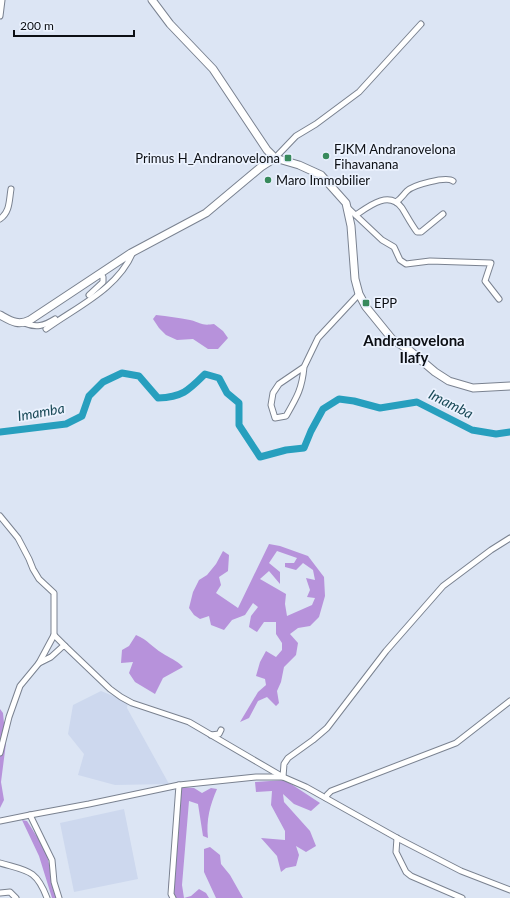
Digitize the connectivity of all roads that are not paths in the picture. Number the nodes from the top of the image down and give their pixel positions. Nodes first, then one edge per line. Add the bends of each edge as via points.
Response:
1 (2, 0) edge
2 (152, 0) edge
3 (0, 16) edge
4 (422, 24) dead end
5 (275, 158) junction
6 (453, 181) dead end
7 (11, 189) dead end
8 (396, 202) junction
9 (347, 207) junction
10 (442, 214) dead end
11 (356, 215) junction
12 (0, 219) edge
13 (133, 252) junction
14 (100, 274) junction
15 (359, 294) junction
16 (499, 299) dead end
17 (0, 315) edge
18 (24, 323) junction
19 (46, 329) dead end
20 (304, 367) junction
21 (510, 386) edge
22 (0, 516) edge
23 (510, 538) edge
24 (54, 635) junction
25 (65, 646) junction
26 (39, 663) junction
27 (510, 701) edge
28 (222, 730) dead end
29 (211, 735) junction
30 (0, 754) edge
31 (283, 776) junction
32 (179, 785) junction
33 (326, 798) junction
34 (30, 815) junction
35 (0, 821) edge
36 (397, 838) junction
37 (0, 863) edge
38 (510, 890) edge
39 (0, 893) edge
40 (16, 898) edge
41 (47, 898) edge
42 (59, 898) edge
43 (173, 898) edge
44 (462, 898) edge

1 - 3 street
2 - 5 street via 170,24 213,70
4 - 5 street via 360,92 296,136
5 - 9 street via 321,175
5 - 13 street via 206,213
6 - 8 street via 446,178 412,188
7 - 12 street via 6,215
8 - 10 street via 417,232 421,232
8 - 11 street via 382,200
9 - 11 street
9 - 15 street via 352,226 355,279
11 - 16 street via 382,240 394,247 400,260 406,264 430,261 491,263 485,281
13 - 14 street
13 - 19 street via 115,280
14 - 18 street
14 - 18 street via 103,282 94,291 53,320 44,325 33,326
15 - 20 street via 318,338
15 - 21 street via 366,307 392,339 449,381 473,388
17 - 18 street via 12,322
20 - 20 street via 279,384 273,394 271,405 275,418 286,416 302,385
22 - 24 street via 18,538 38,579 54,593
23 - 31 street via 443,586 386,651 327,728 288,758 284,764
24 - 25 street
24 - 26 street
25 - 26 street
25 - 29 street via 121,697 189,722
26 - 30 street via 20,686
27 - 33 street via 456,743 331,791
28 - 29 street via 219,734
29 - 31 street
31 - 32 street
31 - 33 street
32 - 34 street
32 - 43 street via 171,894
33 - 36 street
34 - 35 street
34 - 42 street via 52,860 54,882
36 - 38 street via 461,871
36 - 44 street via 396,852 406,872
37 - 41 street via 31,872
39 - 40 street via 10,892

